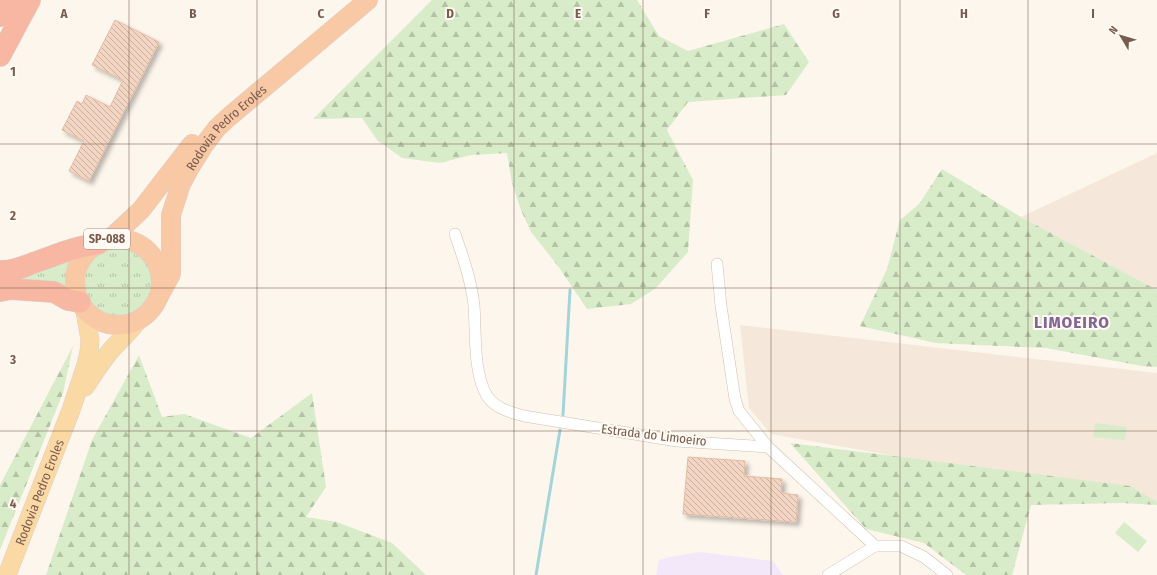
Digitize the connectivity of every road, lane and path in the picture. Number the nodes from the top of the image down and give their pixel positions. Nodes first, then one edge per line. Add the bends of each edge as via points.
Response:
1 (8, 0) edge
2 (30, 0) edge
3 (355, 0) edge
4 (368, 0) edge
5 (0, 16) edge
6 (0, 56) edge
7 (455, 234) dead end
8 (104, 241) junction
9 (717, 264) dead end
10 (0, 272) edge
11 (0, 290) edge
12 (158, 298) junction
13 (82, 306) junction
14 (139, 320) junction
15 (71, 410) junction
16 (768, 447) junction
17 (875, 546) junction
18 (7, 575) edge
19 (828, 575) edge
20 (947, 575) edge

1 - 5 highway
2 - 6 highway
3 - 8 highway, Rodovia Pedro Eroles / SP-088 via 230,106 203,132 141,210
4 - 12 highway, Rodovia Pedro Eroles / SP-088 via 230,116 204,146 189,169 174,203 170,221 171,274
7 - 16 street, Estrada do Limoeiro via 468,274 474,306 474,333 482,385 488,397 497,406 524,416 677,440
8 - 10 highway
8 - 12 highway, Rodovia Pedro Eroles / SP-088 via 126,239 138,243 148,251 156,261 160,273
8 - 13 highway, Rodovia Pedro Eroles / SP-088 via 88,250 76,269 75,286
9 - 16 street via 735,399 739,411
11 - 13 highway via 54,292
12 - 14 highway, Rodovia Pedro Eroles / SP-088 via 151,310
13 - 14 highway, Rodovia Pedro Eroles / SP-088 via 94,318 105,324 122,325
13 - 15 main road, Rodovia Pedro Eroles / SP-088 via 90,340 89,352
14 - 15 main road, Rodovia Pedro Eroles / SP-088 via 101,362
15 - 18 main road, Rodovia Pedro Eroles / SP-088
16 - 17 street
17 - 19 street
17 - 20 street via 901,546 924,557

